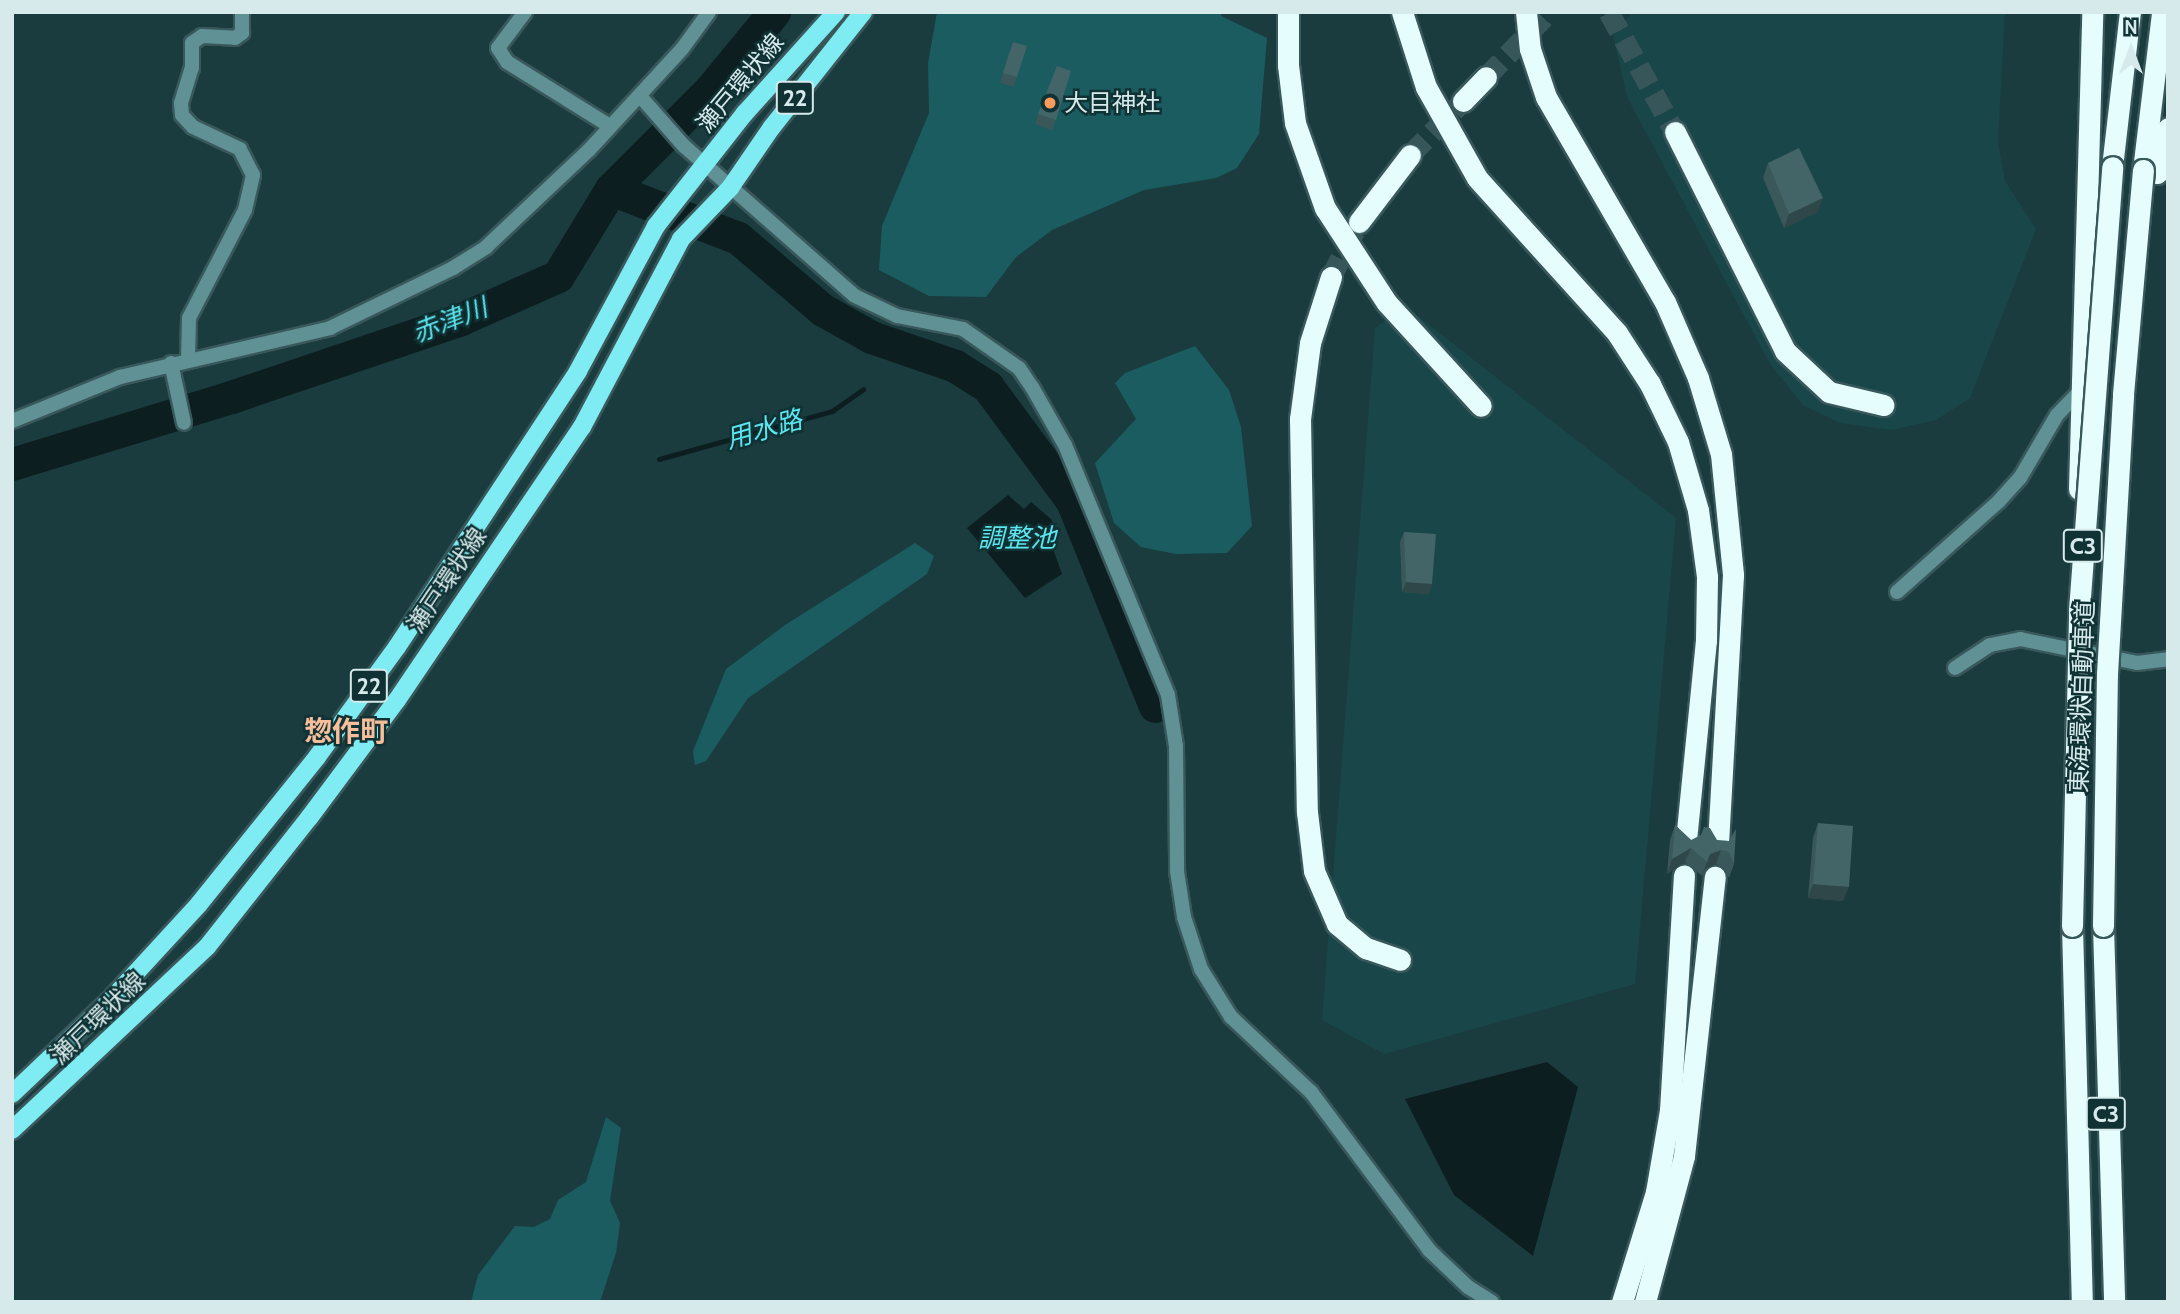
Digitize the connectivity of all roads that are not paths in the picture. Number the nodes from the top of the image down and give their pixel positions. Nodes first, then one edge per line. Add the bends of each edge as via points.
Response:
1 (242, 12) edge
2 (525, 12) edge
3 (709, 12) edge
4 (836, 12) edge
5 (863, 12) edge
6 (1288, 12) edge
7 (1402, 12) edge
8 (1526, 12) edge
9 (1538, 12) edge
10 (2092, 12) edge
11 (2130, 12) edge
12 (2162, 12) edge
13 (1486, 77) tunnel mouth
14 (640, 96) junction
15 (1546, 97) junction
16 (1462, 101) tunnel mouth
17 (610, 126) junction
18 (2168, 128) edge
19 (1675, 132) tunnel mouth
20 (1410, 155) tunnel mouth
21 (704, 164) junction
22 (2150, 172) junction
23 (730, 188) junction
24 (1359, 222) tunnel mouth
25 (1331, 277) tunnel mouth
26 (188, 359) junction
27 (172, 370) junction
28 (2080, 391) dead end
29 (1883, 405) dead end
30 (1481, 406) dead end
31 (12, 421) edge
32 (184, 424) dead end
33 (1897, 592) dead end
34 (2079, 610) junction
35 (2168, 659) edge
36 (1955, 668) dead end
37 (1686, 841) edge
38 (1718, 843) edge
39 (1684, 875) dead end
40 (1716, 877) dead end
41 (1400, 960) dead end
42 (12, 1094) edge
43 (12, 1130) edge
44 (1492, 1302) edge
45 (1622, 1302) edge
46 (1645, 1302) edge
47 (2082, 1302) edge
48 (2114, 1302) edge

1 - 26 street via 242,33 235,38 202,36 192,43 192,68 181,103 182,115 194,127 240,149 253,175 245,210 189,318
2 - 17 street via 498,48 507,62
3 - 14 street
4 - 21 main road, 瀬戸環状線 / 22
5 - 23 main road, 瀬戸環状線 / 22
6 - 30 highway via 1287,65 1294,124 1325,208 1387,303
7 - 37 highway via 1426,87 1477,178 1617,333 1650,384 1678,442 1698,510 1707,578 1706,640
8 - 15 highway via 1530,49
9 - 15 highway via 1537,49
10 - 34 highway, bridge
11 - 34 highway, 東海環状自動車道 / C3, bridge via 2112,167
12 - 22 highway, 東海環状自動車道 / C3
13 - 16 highway
14 - 17 street
14 - 21 street
15 - 38 highway via 1677,327 1711,414 1721,454 1733,589
17 - 26 street via 486,247 419,288 331,328
18 - 22 highway
19 - 29 highway via 1792,359 1829,392
20 - 24 highway
21 - 23 street
21 - 42 main road, 瀬戸環状線 / 22 via 656,226 570,382 397,647 317,757 199,904 109,1002
22 - 48 highway, 東海環状自動車道 / C3, bridge via 2123,394 2107,674 2103,926
23 - 43 main road, 瀬戸環状線 / 22 via 681,239 582,426 397,700 317,807 207,947
23 - 44 street via 855,296 897,316 963,329 1019,368 1032,387 1065,445 1168,695 1176,746 1177,871 1184,917 1201,969 1231,1017 1311,1092 1429,1250 1468,1287
25 - 41 highway via 1310,343 1300,419 1308,823 1314,871 1338,924 1366,948
26 - 27 street
27 - 31 street via 120,377
27 - 32 street
28 - 33 street via 2057,415 2027,467 1999,501
34 - 47 highway, 東海環状自動車道 / C3, bridge via 2072,926
35 - 36 street via 2137,663 2020,639 1990,645
39 - 45 highway via 1666,1137 1642,1243
40 - 46 highway via 1684,1156

